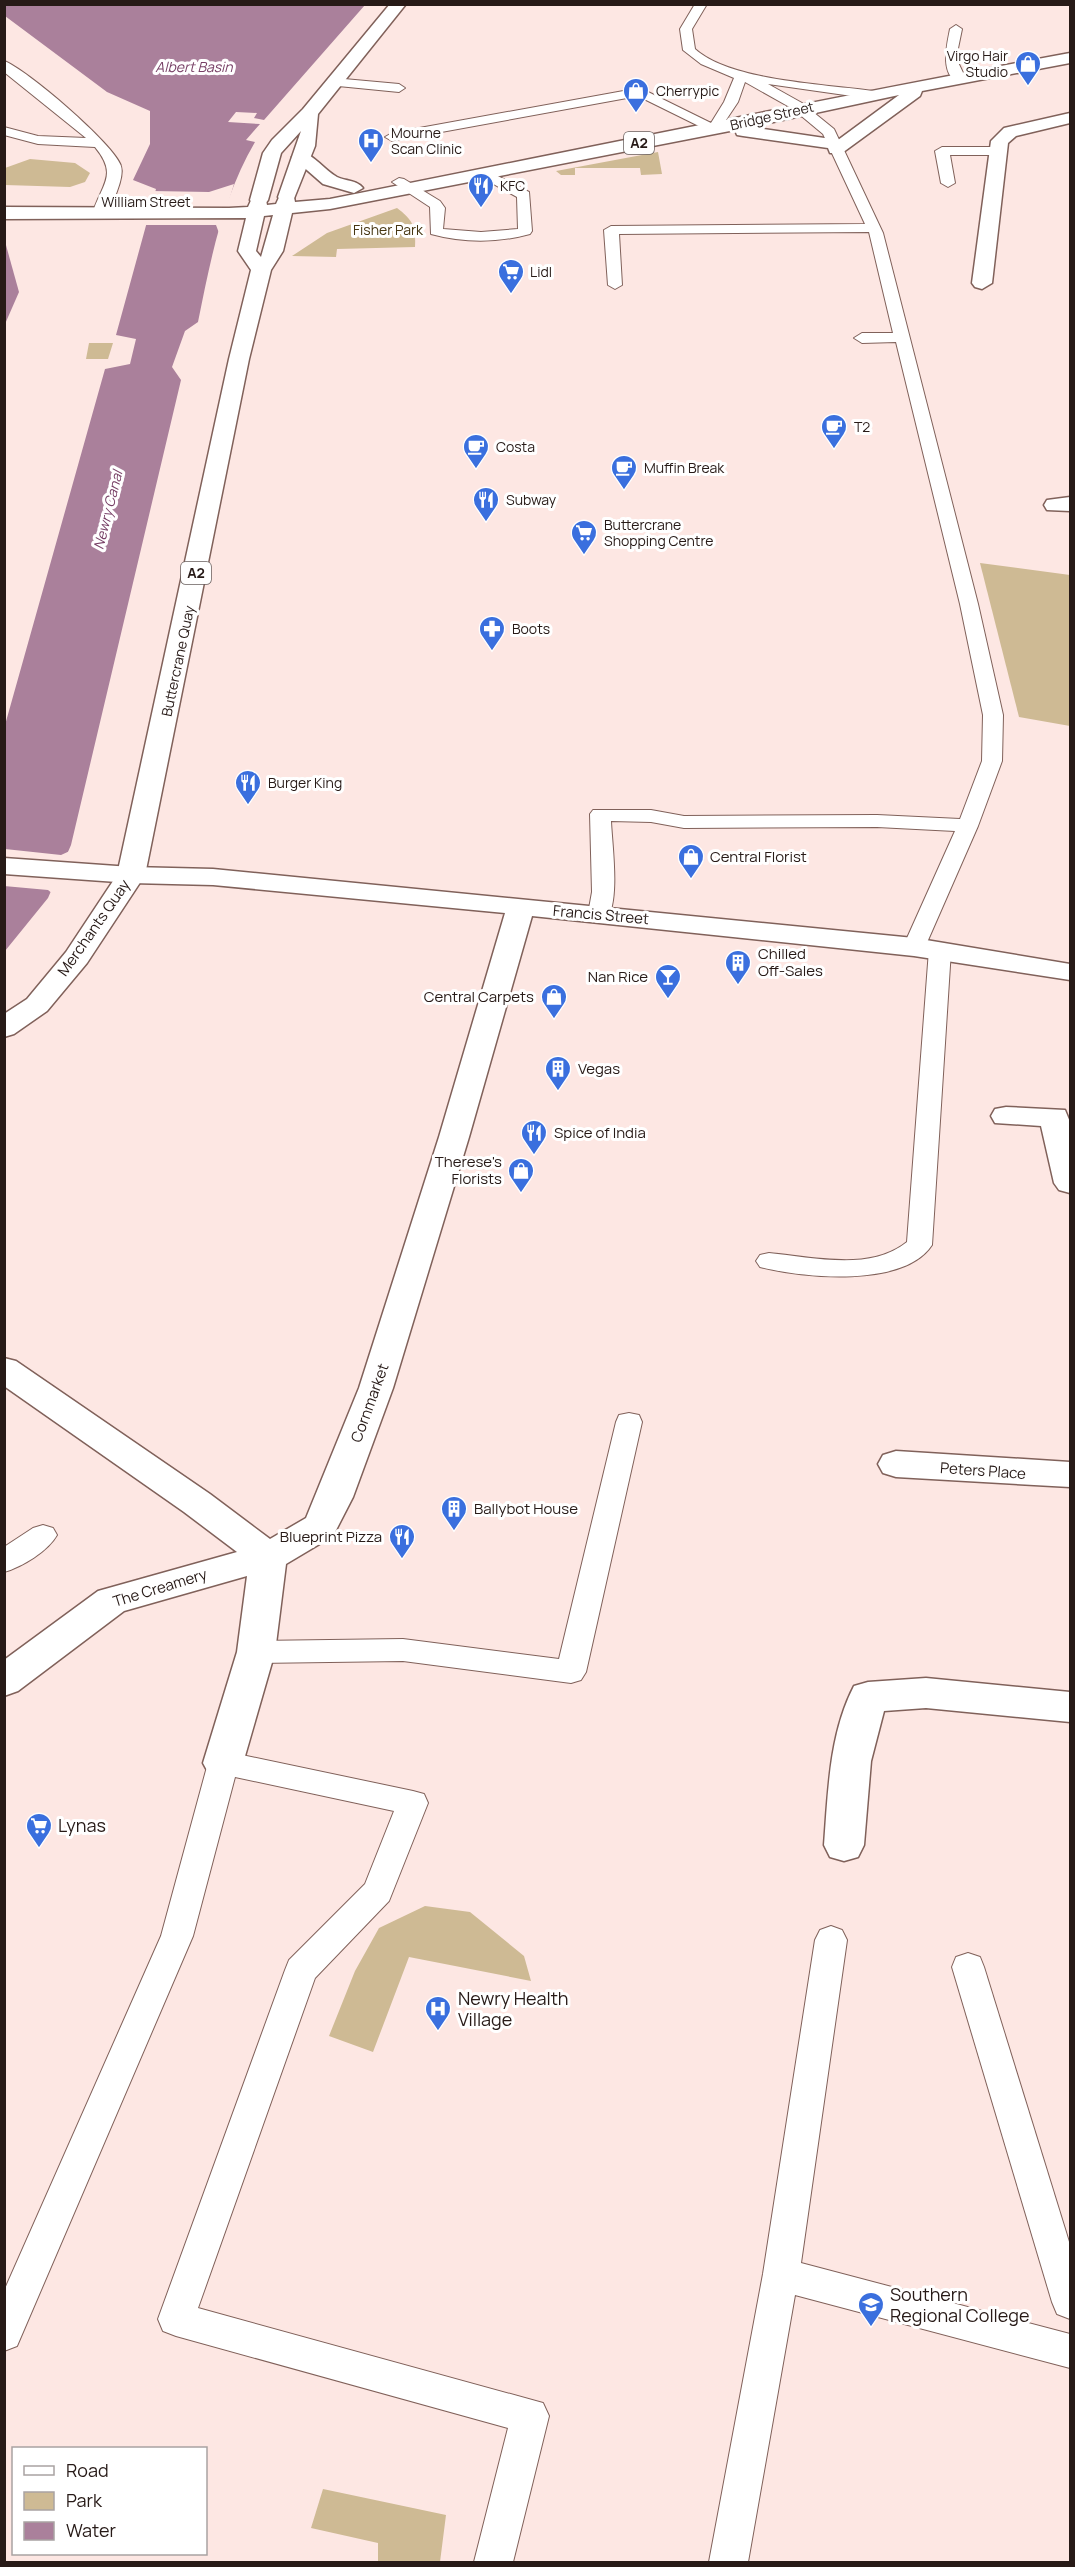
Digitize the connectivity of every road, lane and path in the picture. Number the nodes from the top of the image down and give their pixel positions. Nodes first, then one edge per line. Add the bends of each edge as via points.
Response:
1 (399, 4) edge
2 (701, 4) edge
3 (956, 29) dead end
4 (1071, 58) edge
5 (4, 65) edge
6 (741, 76) junction
7 (960, 79) junction
8 (333, 82) junction
9 (923, 86) junction
10 (399, 88) dead end
11 (873, 95) junction
12 (803, 109) junction
13 (309, 113) junction
14 (1071, 118) edge
15 (713, 129) junction
16 (4, 131) edge
17 (392, 137) dead end
18 (98, 143) junction
19 (835, 147) junction
20 (999, 151) junction
21 (302, 158) junction
22 (479, 174) junction
23 (948, 183) dead end
24 (354, 188) junction
25 (399, 189) junction
26 (4, 199) edge
27 (103, 202) junction
28 (285, 203) junction
29 (257, 206) junction
30 (4, 213) edge
31 (313, 225) dead end
32 (874, 228) junction
33 (293, 236) dead end
34 (275, 245) junction
35 (261, 270) junction
36 (982, 283) dead end
37 (615, 285) dead end
38 (904, 337) junction
39 (862, 338) dead end
40 (968, 826) junction
41 (4, 866) edge
42 (131, 875) junction
43 (520, 908) junction
44 (599, 914) junction
45 (927, 949) junction
46 (1071, 972) edge
47 (4, 1028) edge
48 (1006, 1116) dead end
49 (1071, 1183) edge
50 (769, 1261) dead end
51 (4, 1369) edge
52 (629, 1422) dead end
53 (896, 1464) dead end
54 (1071, 1475) edge
55 (43, 1535) dead end
56 (268, 1557) junction
57 (4, 1562) edge
58 (256, 1652) junction
59 (4, 1681) edge
60 (1071, 1707) edge
61 (223, 1763) junction
62 (844, 1845) dead end
63 (831, 1940) dead end
64 (968, 1967) dead end
65 (781, 2274) junction
66 (1071, 2302) edge
67 (4, 2334) edge
68 (1071, 2351) edge
69 (494, 2562) edge
70 (728, 2562) edge

1 - 8 main road
2 - 6 lane via 686,29 689,50
3 - 7 lane via 950,58
4 - 7 main road, Bridge Street / A2
5 - 18 lane
6 - 11 lane
6 - 12 lane
6 - 15 lane
7 - 9 main road, Bridge Street / A2
8 - 10 lane
8 - 13 main road
9 - 11 main road, Bridge Street / A2
9 - 19 main road
11 - 12 main road, Bridge Street / A2
12 - 15 main road, Bridge Street / A2
12 - 19 lane via 829,132
13 - 21 main road via 311,136
13 - 29 main road via 272,153
14 - 20 main road via 1010,132 1000,141
15 - 17 lane via 640,92
15 - 19 main road via 778,135
15 - 22 main road, Bridge Street / A2
16 - 18 lane via 38,140
18 - 27 lane via 115,165
19 - 32 lane
20 - 23 lane via 942,151
20 - 36 main road
21 - 24 main road via 329,180
21 - 28 main road
22 - 25 main road, Bridge Street / A2
22 - 25 lane via 524,195 525,231 514,235 449,236 436,231 435,204
24 - 25 main road, Bridge Street / A2
24 - 28 main road, Bridge Street / A2
25 - 28 main road, Bridge Street / A2
25 - 31 main road via 379,201
26 - 27 main road, William Street / A2
27 - 29 main road, William Street / A2
27 - 30 main road, William Street / A2
28 - 29 main road, William Street / A2
28 - 34 main road, Buttercrane Quay / A2
29 - 35 main road via 247,251
32 - 37 lane via 611,230
32 - 38 lane
33 - 34 main road
34 - 35 main road, Buttercrane Quay / A2
35 - 42 main road, Buttercrane Quay / A2
38 - 39 lane
38 - 40 lane via 993,715 993,761
40 - 44 lane via 877,821 684,822 600,814 603,892
40 - 45 lane
41 - 42 main road, Francis Street
42 - 43 main road, Francis Street via 213,877
42 - 47 main road, Merchants Quay / A2 via 77,957 37,1005
43 - 44 main road, Francis Street
43 - 56 main road, Cornmarket via 380,1376 335,1497 320,1527
44 - 45 main road, Francis Street
45 - 46 main road, Francis Street
45 - 50 lane via 919,1245 910,1255 891,1263 855,1268
48 - 49 main road via 1054,1117
51 - 56 main road
52 - 58 lane via 571,1672 403,1650
53 - 54 main road, Peters Place
55 - 57 lane
56 - 58 main road
56 - 59 main road, The Creamery via 111,1601
58 - 61 main road
60 - 62 main road via 926,1693 868,1697 851,1761
61 - 67 lane via 177,1936
61 - 69 lane via 413,1803 378,1892 301,1970 177,2319 530,2416
63 - 65 lane
64 - 66 lane
65 - 68 lane
65 - 70 lane

